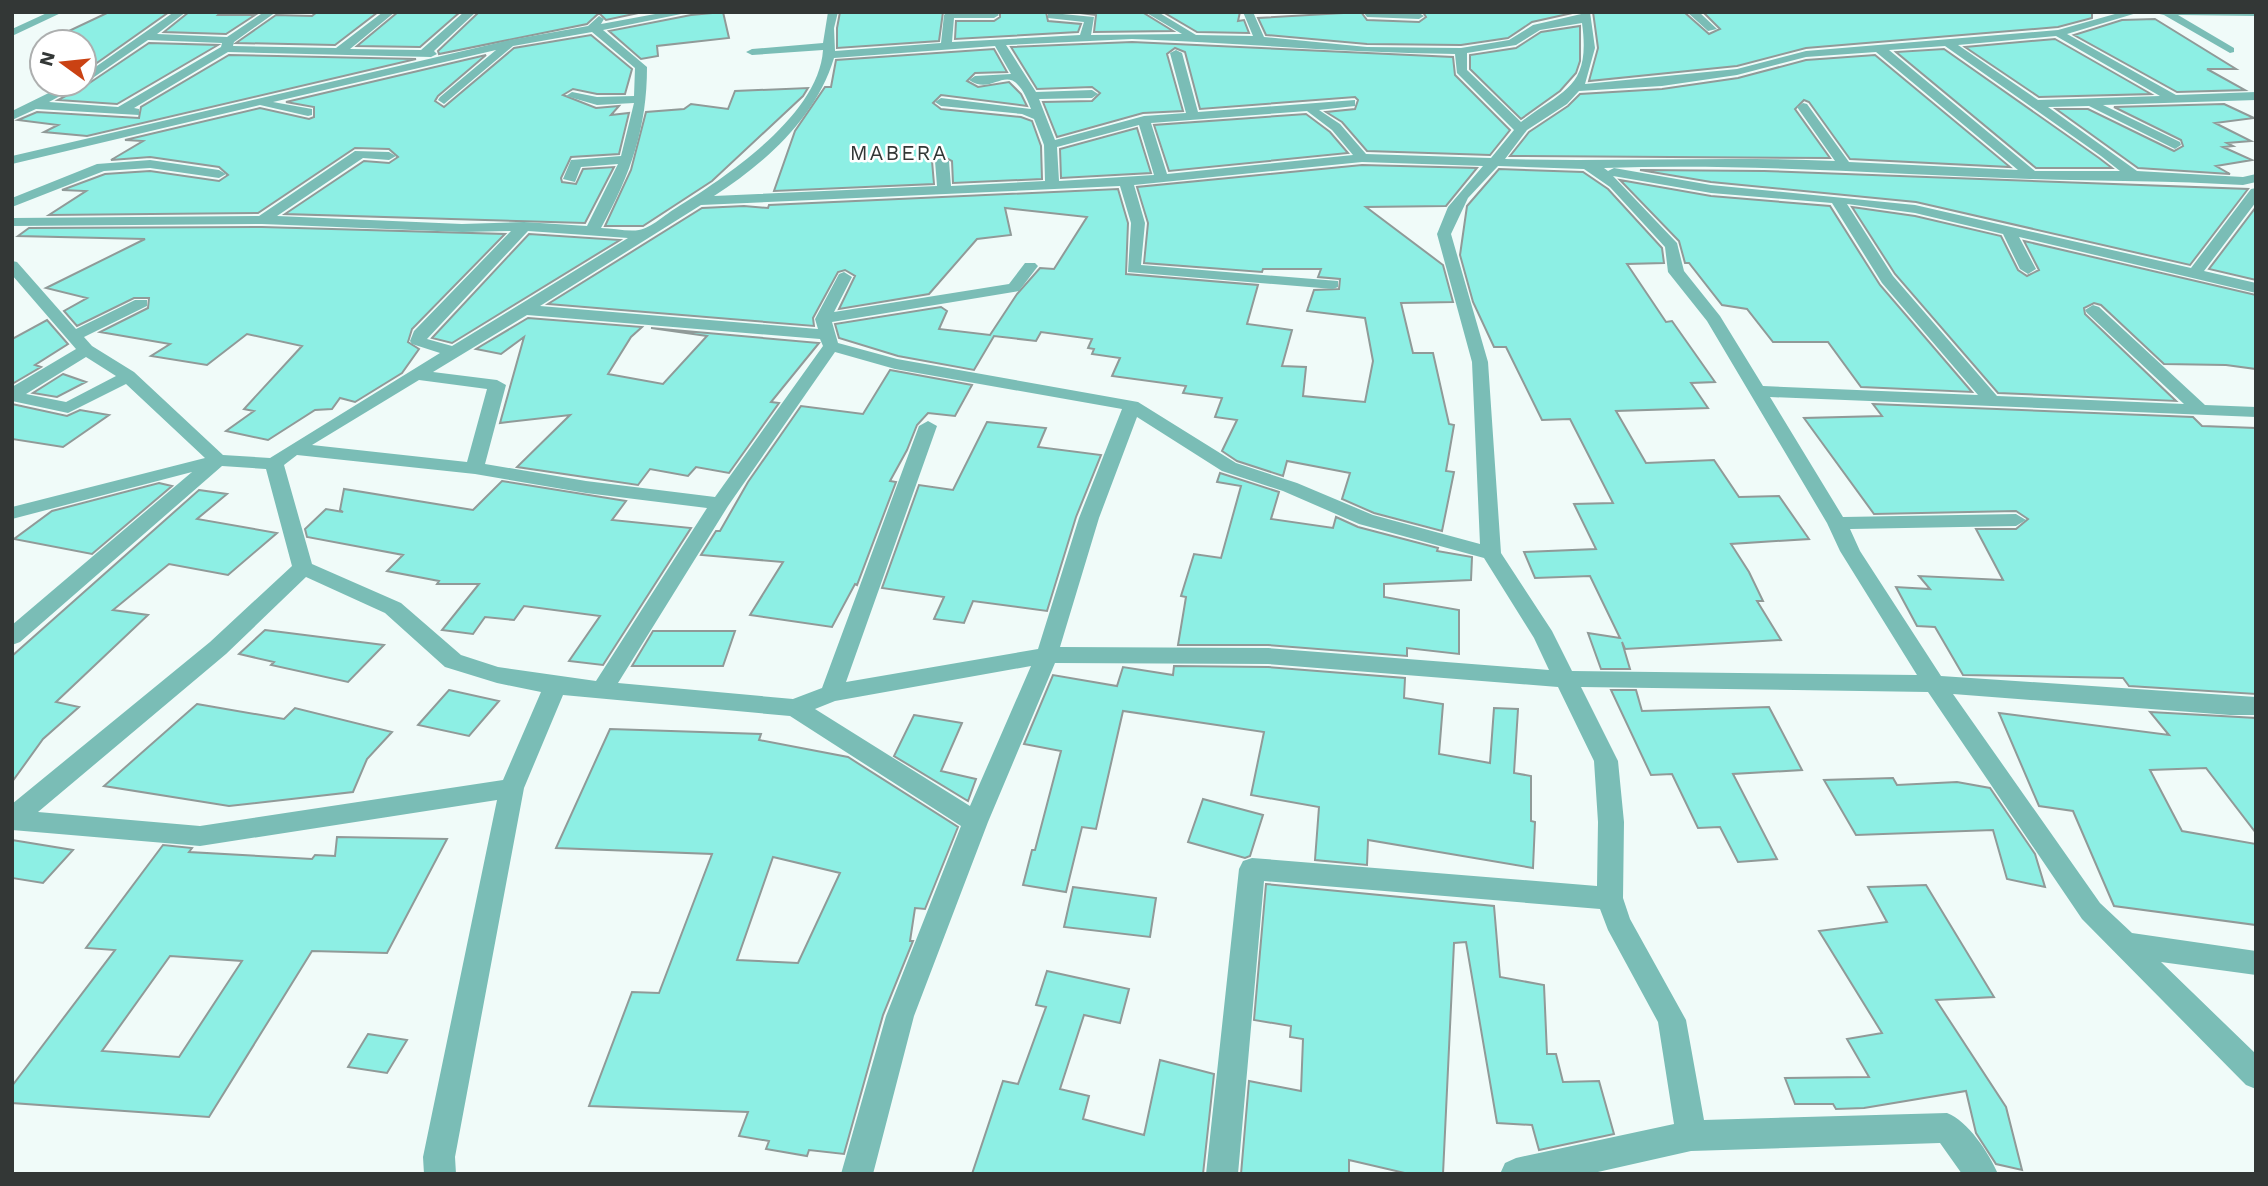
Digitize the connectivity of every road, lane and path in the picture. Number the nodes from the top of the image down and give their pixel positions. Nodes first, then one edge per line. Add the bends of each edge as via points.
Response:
1 (58, 12) edge
2 (181, 12) edge
3 (271, 12) edge
4 (390, 12) edge
5 (471, 12) edge
6 (605, 12) edge
7 (686, 12) edge
8 (833, 12) edge
9 (1150, 12) edge
10 (1248, 12) edge
11 (1692, 12) edge
12 (2135, 12) edge
13 (2155, 12) edge
14 (2256, 13) edge
15 (2168, 14) edge
16 (994, 15) dead end
17 (1586, 15) edge
18 (1052, 16) dead end
19 (1419, 16) dead end
20 (1367, 22) edge
21 (593, 27) junction
22 (1712, 29) dead end
23 (12, 33) edge
24 (2059, 33) junction
25 (1132, 36) junction
26 (143, 37) junction
27 (1085, 37) junction
28 (1196, 37) junction
29 (1260, 40) junction
30 (999, 42) junction
31 (510, 43) junction
32 (1948, 43) junction
33 (228, 45) junction
34 (946, 47) junction
35 (1880, 49) junction
36 (829, 50) junction
37 (1367, 50) junction
38 (2230, 50) dead end
39 (340, 51) junction
40 (1461, 51) junction
41 (752, 52) dead end
42 (1135, 52) dead end
43 (383, 53) junction
44 (425, 53) junction
45 (1176, 53) dead end
46 (454, 55) junction
47 (98, 72) edge
48 (1018, 76) junction
49 (363, 78) junction
50 (975, 80) dead end
51 (1575, 88) junction
52 (1092, 94) dead end
53 (572, 96) dead end
54 (1031, 96) junction
55 (2256, 96) edge
56 (49, 98) edge
57 (2234, 98) junction
58 (642, 99) junction
59 (444, 100) dead end
60 (2178, 101) junction
61 (941, 102) dead end
62 (254, 103) junction
63 (1351, 103) dead end
64 (2038, 104) junction
65 (2090, 104) junction
66 (36, 105) junction
67 (1310, 107) junction
68 (1803, 107) dead end
69 (2256, 109) edge
70 (122, 110) junction
71 (308, 112) dead end
72 (12, 116) edge
73 (1038, 116) junction
74 (1193, 117) junction
75 (182, 120) junction
76 (1144, 120) junction
77 (1521, 129) junction
78 (1050, 145) junction
79 (2175, 145) dead end
80 (389, 156) dead end
81 (1362, 158) junction
82 (628, 159) junction
83 (12, 160) edge
84 (942, 161) dead end
85 (1493, 161) junction
86 (1590, 167) junction
87 (1846, 167) junction
88 (219, 174) dead end
89 (2032, 175) junction
90 (2133, 175) junction
91 (1162, 178) junction
92 (2256, 178) edge
93 (570, 180) dead end
94 (1126, 182) junction
95 (1052, 185) junction
96 (944, 190) junction
97 (2256, 192) edge
98 (1837, 199) junction
99 (696, 201) junction
100 (12, 203) edge
101 (262, 220) junction
102 (12, 222) edge
103 (524, 226) junction
104 (592, 230) junction
105 (2009, 232) junction
106 (642, 235) junction
107 (12, 265) edge
108 (1030, 266) dead end
109 (2028, 269) dead end
110 (2196, 272) junction
111 (844, 277) dead end
112 (1333, 284) dead end
113 (2256, 288) edge
114 (141, 303) dead end
115 (527, 310) junction
116 (2093, 310) dead end
117 (827, 333) junction
118 (81, 342) junction
119 (454, 352) junction
120 (416, 375) junction
121 (128, 376) junction
122 (1755, 391) junction
123 (12, 395) edge
124 (1992, 401) junction
125 (1132, 406) junction
126 (2201, 410) junction
127 (2256, 412) edge
128 (928, 426) dead end
129 (293, 449) junction
130 (218, 460) junction
131 (274, 464) junction
132 (475, 468) junction
133 (720, 504) junction
134 (12, 513) edge
135 (2016, 520) dead end
136 (1837, 523) junction
137 (1492, 553) junction
138 (303, 568) junction
139 (12, 637) edge
140 (1047, 655) junction
141 (1564, 679) junction
142 (1934, 684) junction
143 (555, 687) junction
144 (602, 691) junction
145 (831, 692) junction
146 (2256, 705) edge
147 (795, 708) junction
148 (512, 788) junction
149 (12, 820) edge
150 (975, 822) junction
151 (1610, 898) junction
152 (2122, 944) junction
153 (2256, 963) edge
154 (2256, 1075) edge
155 (1691, 1136) junction
156 (440, 1174) edge
157 (857, 1174) edge
158 (1222, 1174) edge
159 (1516, 1174) edge
160 (1982, 1174) edge

1 - 23 street
2 - 26 street
3 - 33 street
4 - 39 street
5 - 44 street
6 - 21 street
7 - 21 street
8 - 36 street via 827,30
9 - 28 street
10 - 29 street
11 - 22 street
12 - 24 street
13 - 15 street
14 - 15 street
15 - 38 street
16 - 34 street via 949,15
17 - 40 street via 1537,27 1512,43
17 - 51 street via 1591,55
18 - 27 street via 1090,19
19 - 20 street
20 - 37 street
21 - 31 street
21 - 58 street via 641,67
24 - 32 street
24 - 60 street
25 - 27 street
25 - 28 street
25 - 42 street
26 - 33 street
26 - 47 street
27 - 30 street
28 - 29 street
29 - 37 street
30 - 34 street
30 - 48 street
31 - 46 street
31 - 59 street
32 - 35 street
32 - 64 street
33 - 39 street
33 - 70 street
34 - 36 street
35 - 51 street via 1806,54 1737,72 1662,82
35 - 89 street
36 - 41 street
36 - 99 street via 792,124 763,153
37 - 40 street
39 - 43 street
40 - 77 street via 1461,71
43 - 44 street
43 - 49 street
44 - 46 street
45 - 74 street
46 - 49 street
48 - 50 street
48 - 54 street via 1027,83
49 - 62 street
51 - 77 street via 1565,100
52 - 54 street
53 - 58 street via 597,101
54 - 73 street
55 - 57 street
56 - 66 street
57 - 60 street
57 - 69 street
58 - 82 street
60 - 65 street
61 - 73 street
62 - 71 street
62 - 75 street
63 - 67 street
64 - 65 street
64 - 90 street
65 - 79 street
66 - 70 street
66 - 72 street
67 - 74 street
67 - 81 street via 1336,127
68 - 87 street
70 - 75 street
73 - 78 street
74 - 76 street
75 - 83 street
76 - 78 street
76 - 91 street
77 - 85 street
78 - 95 street
80 - 101 street via 360,154
81 - 85 street
81 - 91 street
82 - 93 street via 576,163
82 - 104 street
84 - 96 street
85 - 86 street
85 - 137 street via 1462,193 1444,234 1480,362
86 - 87 street via 1695,161
86 - 98 street via 1711,189
86 - 122 street via 1615,184 1672,246 1676,272 1714,319
87 - 89 street
88 - 100 street via 150,164 102,167
89 - 90 street
90 - 92 street
91 - 94 street
94 - 95 street
94 - 112 street via 1138,223 1133,269
95 - 96 street
96 - 99 street
97 - 110 street
98 - 105 street via 1915,209
98 - 124 street via 1852,231 1887,278
99 - 106 street
101 - 102 street
101 - 103 street
103 - 104 street
103 - 119 street via 422,331 418,341
104 - 106 street
105 - 109 street
105 - 110 street
106 - 115 street
107 - 118 street
108 - 117 street via 1014,288
110 - 113 street
111 - 117 street
114 - 118 street
115 - 117 street
115 - 119 street
116 - 126 street
117 - 125 street via 895,364
117 - 133 street
118 - 121 street
118 - 123 street
119 - 120 street
120 - 129 street
120 - 132 street via 497,385
121 - 123 street via 68,408
121 - 130 street
122 - 124 street
122 - 136 street
124 - 126 street
125 - 137 street via 1229,467 1366,520
125 - 140 street via 1089,518
126 - 127 street
128 - 145 street
129 - 131 street
129 - 132 street
130 - 131 street
130 - 134 street
130 - 139 street
131 - 138 street
132 - 133 street
133 - 144 street
135 - 136 street
136 - 142 street
137 - 141 street via 1544,636
138 - 143 street via 393,608 453,661
138 - 149 street via 218,648
140 - 141 street via 1268,656
140 - 145 street
140 - 150 street
141 - 142 street
141 - 151 street via 1606,761
142 - 146 street
142 - 152 street via 2091,911
143 - 144 street
143 - 148 street
144 - 147 street
145 - 147 street
147 - 150 street
148 - 149 street via 200,836
148 - 156 street via 439,1157
150 - 157 street via 900,1016
151 - 155 street via 1618,922 1672,1020
151 - 158 street via 1252,869
152 - 153 street
152 - 154 street
155 - 159 street
155 - 160 street via 1948,1128

